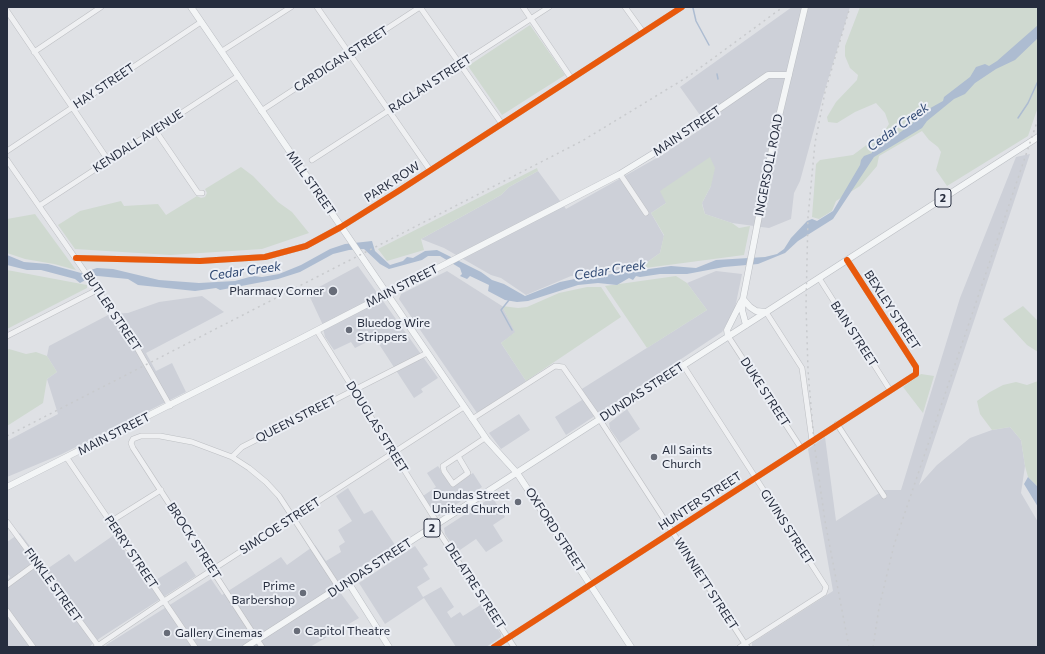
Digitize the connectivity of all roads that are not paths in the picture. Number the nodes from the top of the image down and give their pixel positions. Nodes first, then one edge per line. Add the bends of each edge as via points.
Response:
1 (101, 7) edge
2 (191, 7) edge
3 (291, 7) edge
4 (317, 7) edge
5 (420, 7) edge
6 (523, 7) edge
7 (549, 7) edge
8 (625, 7) edge
9 (682, 7) edge
10 (805, 7) edge
11 (7, 11) edge
12 (531, 19) junction
13 (201, 22) junction
14 (643, 32) junction
15 (222, 51) junction
16 (34, 52) junction
17 (350, 54) junction
18 (460, 65) junction
19 (788, 74) junction
20 (238, 76) junction
21 (571, 78) junction
22 (72, 107) junction
23 (261, 111) junction
24 (389, 111) junction
25 (502, 124) junction
26 (155, 130) junction
27 (1038, 136) edge
28 (7, 151) edge
29 (7, 160) edge
30 (108, 160) junction
31 (312, 160) dead end
32 (430, 170) junction
33 (620, 174) junction
34 (202, 193) dead end
35 (39, 206) junction
36 (646, 213) dead end
37 (341, 227) junction
38 (76, 258) junction
39 (847, 260) junction
40 (818, 278) junction
41 (97, 290) junction
42 (386, 293) junction
43 (743, 298) junction
44 (766, 312) junction
45 (746, 325) junction
46 (317, 331) junction
47 (7, 336) edge
48 (728, 336) junction
49 (427, 352) junction
50 (683, 366) junction
51 (917, 372) joint
52 (353, 390) junction
53 (890, 390) junction
54 (170, 406) junction
55 (464, 407) junction
56 (472, 420) junction
57 (600, 420) junction
58 (837, 424) junction
59 (485, 438) junction
60 (812, 441) junction
61 (801, 448) junction
62 (394, 454) junction
63 (458, 456) junction
64 (232, 457) junction
65 (67, 458) junction
66 (517, 473) junction
67 (755, 478) junction
68 (7, 487) edge
69 (161, 490) junction
70 (884, 496) dead end
71 (293, 518) junction
72 (7, 522) edge
73 (110, 522) junction
74 (436, 525) junction
75 (673, 532) junction
76 (37, 562) junction
77 (212, 570) junction
78 (348, 582) junction
79 (7, 585) edge
80 (591, 585) junction
81 (339, 588) junction
82 (164, 601) junction
83 (7, 611) edge
84 (508, 638) junction
85 (258, 640) junction
86 (746, 645) edge
87 (33, 647) edge
88 (98, 647) edge
89 (194, 647) edge
90 (246, 647) edge
91 (262, 647) edge
92 (389, 647) edge
93 (494, 647) edge
94 (514, 647) edge
95 (631, 647) edge
96 (740, 647) edge

1 - 16 street
2 - 13 main road, MILL STREET
3 - 15 street
4 - 17 street
5 - 17 street, CARDIGAN STREET
5 - 18 street
6 - 12 street
7 - 12 street, RAGLAN STREET
8 - 14 street
9 - 14 street, PARK ROW
10 - 19 main road, INGERSOLL ROAD
11 - 16 street
12 - 18 street, RAGLAN STREET
12 - 21 street
13 - 15 main road, MILL STREET
13 - 22 street, HAY STREET
14 - 21 street, PARK ROW
15 - 20 main road, MILL STREET
16 - 22 street
17 - 23 street, CARDIGAN STREET
17 - 24 street
18 - 24 street, RAGLAN STREET
18 - 25 street
19 - 33 main road, MAIN STREET via 768,75
19 - 43 main road, INGERSOLL ROAD
20 - 23 main road, MILL STREET
20 - 26 street, KENDALL AVENUE
21 - 25 street, PARK ROW
22 - 28 street, HAY STREET
22 - 30 street
23 - 37 main road, MILL STREET
24 - 31 street, RAGLAN STREET
24 - 32 street
25 - 32 street, PARK ROW
26 - 30 street, KENDALL AVENUE
26 - 34 street via 198,192
27 - 39 main road, DUNDAS STREET / 2
29 - 35 street, BUTLER STREET
30 - 35 street, KENDALL AVENUE
32 - 37 street, PARK ROW
33 - 36 street
33 - 42 main road, MAIN STREET
35 - 38 street, BUTLER STREET
37 - 38 street, PARK ROW via 306,246 265,257 177,262
37 - 42 main road, MILL STREET
38 - 41 street, BUTLER STREET
39 - 40 main road, DUNDAS STREET / 2
39 - 51 street, BEXLEY STREET
40 - 44 main road, DUNDAS STREET / 2
40 - 53 street, BAIN STREET
41 - 47 street
41 - 54 street, BUTLER STREET via 142,356
42 - 46 main road, MAIN STREET
42 - 49 main road, MILL STREET
43 - 44 main road via 756,311
43 - 45 main road, INGERSOLL ROAD via 742,310
43 - 48 main road via 727,330
44 - 45 main road, DUNDAS STREET / 2
44 - 60 street via 802,368
45 - 48 main road, DUNDAS STREET / 2
46 - 52 street, DOUGLAS STREET
46 - 54 main road, MAIN STREET
48 - 50 main road, DUNDAS STREET / 2
48 - 61 street, DUKE STREET
49 - 52 street, QUEEN STREET
49 - 55 main road, MILL STREET
50 - 57 main road, DUNDAS STREET / 2
50 - 67 street, GIVINS STREET
51 - 53 street, HUNTER STREET
52 - 62 street, DOUGLAS STREET
52 - 64 street, QUEEN STREET via 242,447
53 - 58 street, HUNTER STREET
54 - 65 main road, MAIN STREET
55 - 56 main road, MILL STREET
55 - 62 street, SIMCOE STREET
56 - 57 street, WINNIETT STREET via 558,365 565,368
56 - 59 main road, MILL STREET
57 - 66 main road, DUNDAS STREET / 2
57 - 75 street, WINNIETT STREET
58 - 60 street, HUNTER STREET
58 - 70 street
59 - 63 street
59 - 66 main road, MILL STREET
60 - 61 street, HUNTER STREET
61 - 67 street, HUNTER STREET
62 - 71 street, SIMCOE STREET
62 - 74 street, DOUGLAS STREET
63 - 63 street via 443,467 453,484 468,474
64 - 69 street, BROCK STREET via 204,445 169,437 135,438 132,441 133,448
64 - 71 street via 270,486 280,496
65 - 68 main road, MAIN STREET
65 - 73 street, PERRY STREET
66 - 74 main road, DUNDAS STREET / 2
66 - 80 main road, OXFORD STREET
67 - 75 street, HUNTER STREET
67 - 86 street, GIVINS STREET via 826,587 824,593
69 - 73 street
69 - 77 street, BROCK STREET
71 - 77 street, SIMCOE STREET
71 - 81 street
72 - 76 street, FINKLE STREET
73 - 82 street, PERRY STREET
74 - 78 main road, DUNDAS STREET / 2
74 - 84 street, DELATRE STREET
75 - 80 street, HUNTER STREET
75 - 86 street, WINNIETT STREET
76 - 79 street
76 - 88 street, FINKLE STREET
77 - 82 street, SIMCOE STREET
77 - 85 street, BROCK STREET
78 - 81 main road, DUNDAS STREET / 2
78 - 92 main road
80 - 84 street, HUNTER STREET
80 - 95 main road, OXFORD STREET
81 - 85 main road, DUNDAS STREET / 2
82 - 88 street, SIMCOE STREET
82 - 89 street, PERRY STREET
83 - 87 street
84 - 93 street, HUNTER STREET
84 - 94 street, DELATRE STREET
85 - 90 main road, DUNDAS STREET / 2
85 - 91 street, BROCK STREET
86 - 96 street

